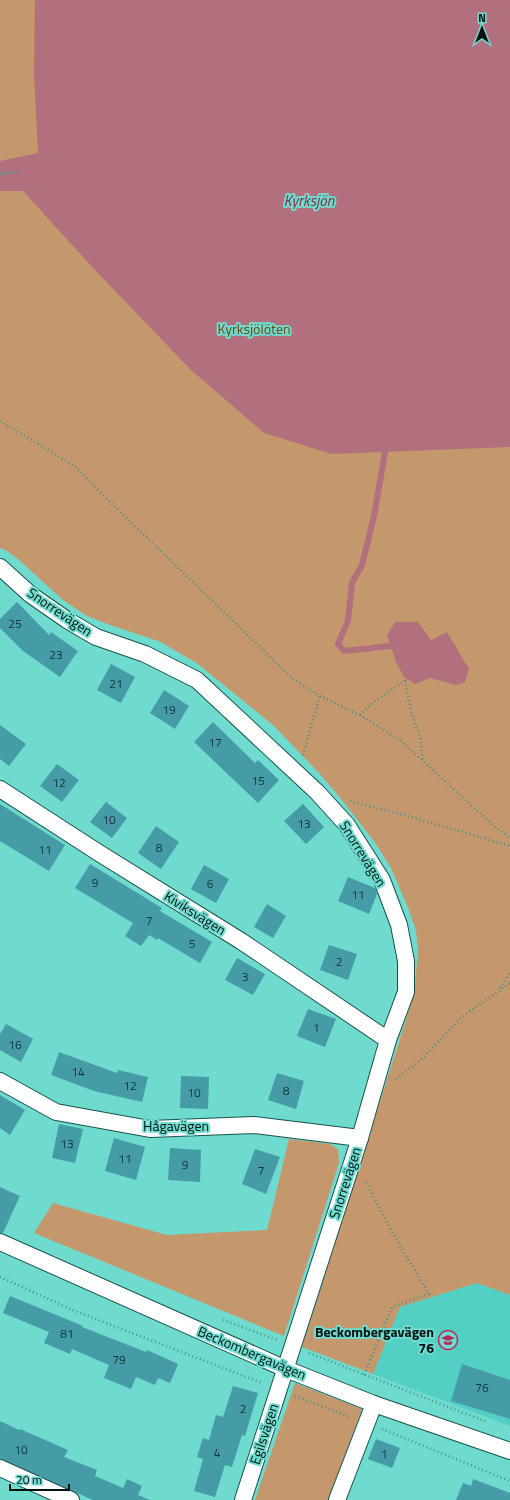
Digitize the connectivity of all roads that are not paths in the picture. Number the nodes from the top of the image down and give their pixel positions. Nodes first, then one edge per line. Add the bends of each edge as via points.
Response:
1 (0, 567) edge
2 (0, 789) edge
3 (388, 1040) junction
4 (0, 1081) edge
5 (360, 1138) junction
6 (0, 1242) edge
7 (286, 1369) junction
8 (374, 1404) junction
9 (510, 1452) edge
10 (0, 1468) edge
11 (71, 1500) edge
12 (242, 1500) edge
13 (337, 1500) edge

1 - 3 street, Snorrevägen via 31,595 96,637 145,654 197,680 298,773 347,825 382,880 399,925 406,961 406,992
2 - 3 street, Kiviksvägen via 240,941
3 - 5 street, Snorrevägen
4 - 5 street, Hågavägen via 56,1112 150,1129 254,1125
5 - 7 street, Snorrevägen
6 - 7 street, Beckombergavägen
7 - 8 street, Beckombergavägen
7 - 12 street, Egilsvägen
8 - 9 street, Beckombergavägen
8 - 13 street
10 - 11 street

